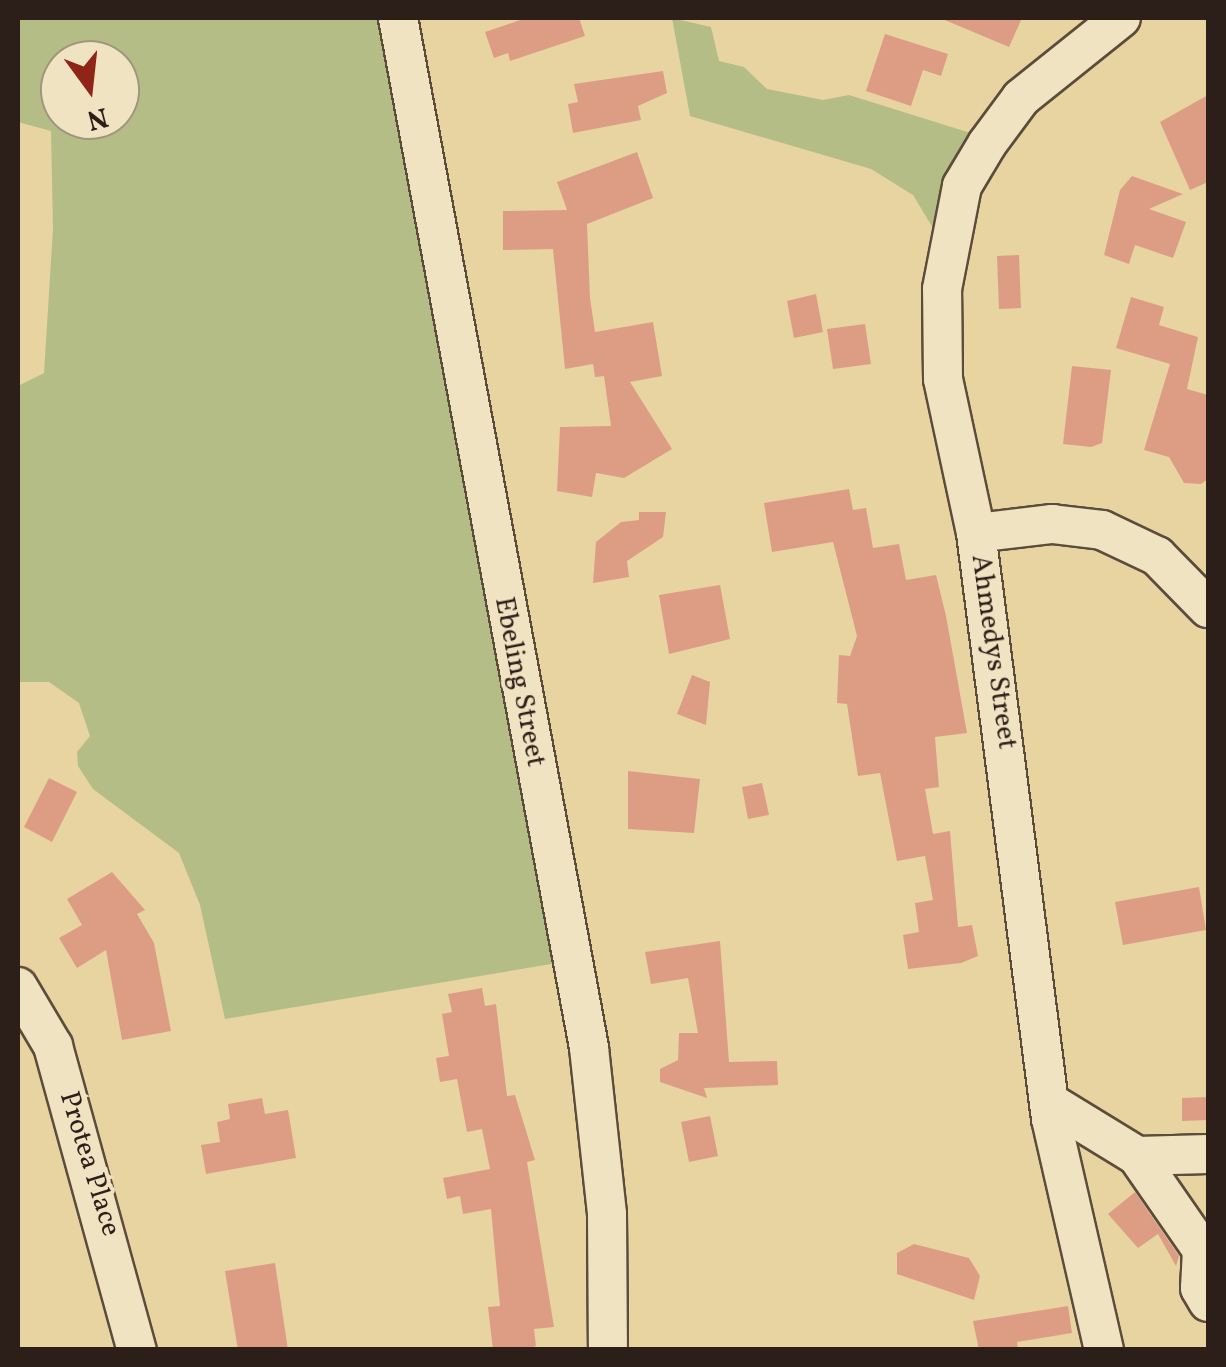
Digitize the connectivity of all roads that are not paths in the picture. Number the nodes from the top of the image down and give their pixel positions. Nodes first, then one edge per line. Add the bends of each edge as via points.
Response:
1 (398, 18) edge
2 (1121, 18) edge
3 (976, 534) junction
4 (1208, 608) edge
5 (18, 988) edge
6 (1049, 1102) junction
7 (1208, 1154) edge
8 (1137, 1156) junction
9 (1208, 1302) edge
10 (137, 1350) edge
11 (608, 1350) edge
12 (1104, 1350) edge

1 - 11 street, Ebeling Street via 589,1048 608,1214
2 - 3 street, Ahmedys Street via 1021,98 962,186 942,289 943,380
3 - 4 street via 1052,524 1102,530 1156,556
3 - 6 street, Ahmedys Street
5 - 10 street, Protea Place via 53,1046
6 - 8 street
6 - 12 street, Ahmedys Street
7 - 8 street
8 - 9 street via 1202,1250 1199,1283

